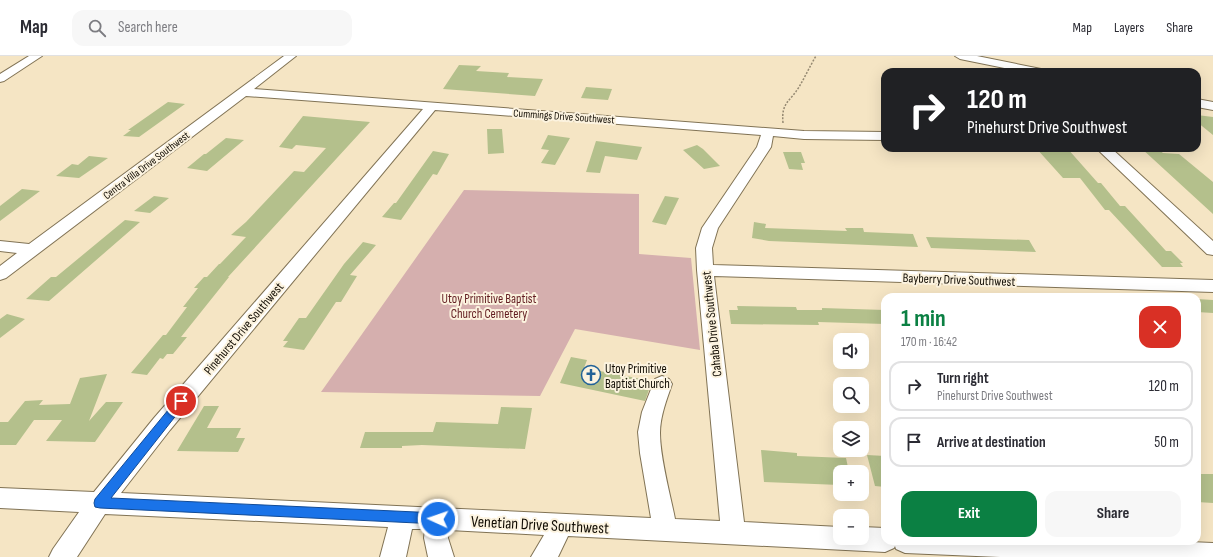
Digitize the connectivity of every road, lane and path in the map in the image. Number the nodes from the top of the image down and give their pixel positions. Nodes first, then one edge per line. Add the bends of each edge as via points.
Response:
1 (37, 56) edge
2 (291, 56) edge
3 (816, 56) edge
4 (960, 56) edge
5 (1012, 56) edge
6 (1017, 68) edge
7 (1024, 68) edge
8 (0, 79) edge
9 (244, 92) junction
10 (1201, 104) edge
11 (432, 106) junction
12 (1213, 106) edge
13 (775, 133) junction
14 (881, 136) edge
15 (1107, 152) edge
16 (0, 246) edge
17 (32, 250) junction
18 (1213, 250) edge
19 (705, 270) junction
20 (0, 274) edge
21 (1213, 286) edge
22 (662, 384) dead end
23 (0, 498) edge
24 (100, 503) junction
25 (402, 517) junction
26 (438, 519) junction
27 (560, 525) junction
28 (665, 530) junction
29 (733, 533) junction
30 (833, 538) edge
31 (869, 539) edge
32 (881, 540) edge
33 (963, 545) edge
34 (1078, 553) edge
35 (1213, 555) edge
36 (62, 557) edge
37 (393, 557) edge
38 (441, 557) edge
39 (544, 557) edge

1 - 8 street
2 - 9 street, Centra Villa Drive Southwest
3 - 13 path via 798,89 786,102
4 - 6 street
5 - 7 street
9 - 11 street, Cummings Drive Southwest
9 - 17 street, Centra Villa Drive Southwest
10 - 12 street
11 - 13 street, Cummings Drive Southwest
11 - 24 street, Pinehurst Drive Southwest via 167,418
13 - 14 street, Cummings Drive Southwest
13 - 19 street, Cahaba Drive Southwest via 710,228 704,248
15 - 18 street
16 - 17 street
17 - 20 street, Centra Villa Drive Southwest
19 - 21 street, Bayberry Drive Southwest
19 - 29 street, Cahaba Drive Southwest
22 - 28 street via 649,432
23 - 24 street, Venetian Drive Southwest
24 - 25 street, Venetian Drive Southwest
24 - 36 street, Pinehurst Drive Southwest
25 - 26 street, Venetian Drive Southwest
25 - 37 street
26 - 27 street, Venetian Drive Southwest
26 - 38 street via 436,538
27 - 28 street, Venetian Drive Southwest
27 - 39 street via 554,542
28 - 29 street, Venetian Drive Southwest
29 - 30 street, Venetian Drive Southwest
31 - 32 street, Venetian Drive Southwest
33 - 34 street
34 - 35 street

